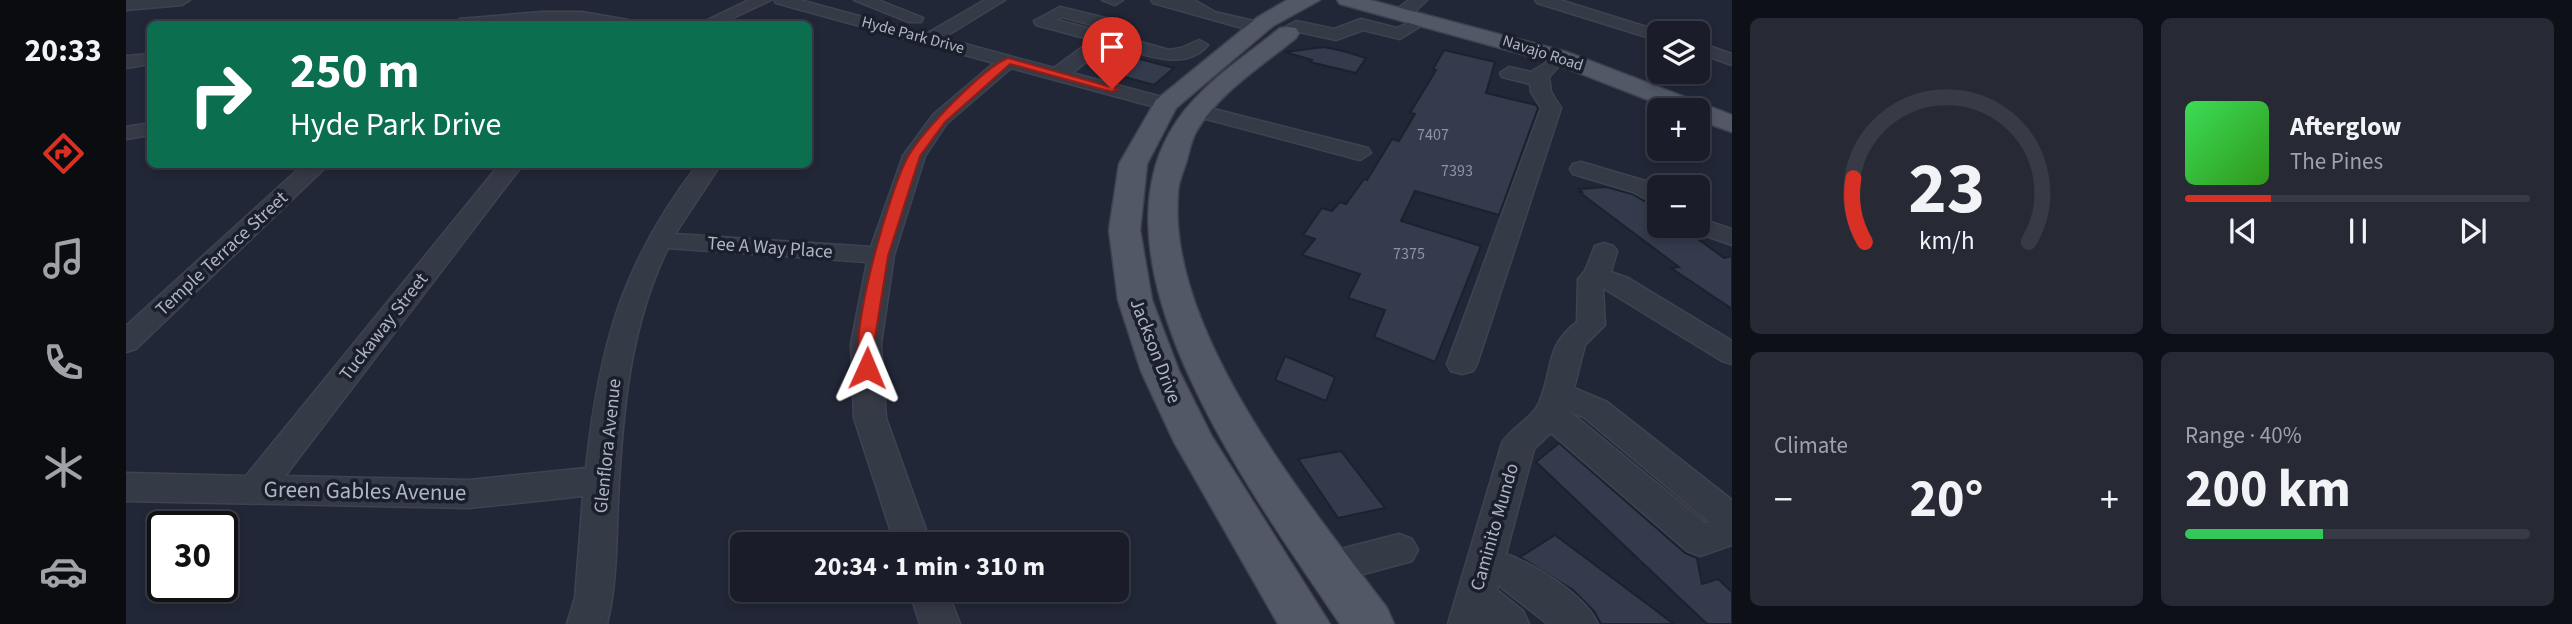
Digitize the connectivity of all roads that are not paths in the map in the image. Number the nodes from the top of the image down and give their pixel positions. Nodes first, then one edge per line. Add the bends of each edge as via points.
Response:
1 (182, 0) edge
2 (763, 0) edge
3 (782, 0) edge
4 (862, 0) edge
5 (997, 0) edge
6 (1159, 0) edge
7 (1307, 0) edge
8 (1347, 0) edge
9 (1543, 0) edge
10 (1605, 0) edge
11 (126, 5) edge
12 (1191, 9) edge
13 (1572, 9) junction
14 (1408, 19) edge
15 (495, 21) edge
16 (604, 21) edge
17 (714, 21) edge
18 (1296, 26) junction
19 (948, 28) junction
20 (1260, 28) junction
21 (1647, 31) edge
22 (1107, 37) junction
23 (929, 39) junction
24 (1374, 43) dead end
25 (1228, 51) junction
26 (1710, 51) edge
27 (1730, 57) edge
28 (147, 59) edge
29 (1008, 61) junction
30 (126, 62) edge
31 (1509, 73) dead end
32 (1058, 74) junction
33 (1544, 74) junction
34 (1185, 103) junction
35 (1647, 106) edge
36 (1732, 124) edge
37 (147, 130) edge
38 (1710, 131) edge
39 (126, 133) edge
40 (1732, 141) edge
41 (1360, 153) dead end
42 (314, 168) edge
43 (509, 168) edge
44 (707, 168) edge
45 (1581, 169) dead end
46 (1647, 184) edge
47 (1710, 228) edge
48 (1730, 233) edge
49 (659, 240) junction
50 (881, 256) junction
51 (126, 342) edge
52 (1732, 354) edge
53 (1461, 364) dead end
54 (1554, 404) junction
55 (604, 480) junction
56 (126, 487) edge
57 (255, 490) junction
58 (1732, 520) edge
59 (1732, 530) edge
60 (909, 532) edge
61 (1399, 550) dead end
62 (1330, 567) junction
63 (1476, 594) edge
64 (932, 602) edge
65 (587, 624) edge
66 (940, 624) edge
67 (1305, 624) edge
68 (1369, 624) edge
69 (1509, 624) edge
70 (1578, 624) edge

1 - 11 street
2 - 17 street
3 - 23 street, Hyde Park Drive
4 - 19 street
5 - 19 street
6 - 12 street
7 - 14 main road, Navajo Road
7 - 18 main road, Jackson Drive via 1317,10
7 - 20 main road, Jackson Drive via 1293,4
8 - 14 main road, Navajo Road
9 - 13 street
10 - 13 street
12 - 20 street
13 - 21 street
14 - 18 street via 1361,24 1336,35
14 - 24 street
14 - 33 main road, Navajo Road
14 - 36 main road, Navajo Road via 1559,57
15 - 16 street via 542,17
18 - 34 main road, Jackson Drive via 1213,94
19 - 23 street
20 - 25 main road, Jackson Drive
22 - 25 street via 1169,55 1199,45
22 - 32 street
22 - 34 street
23 - 29 street, Hyde Park Drive
25 - 34 main road, Jackson Drive
26 - 27 street
28 - 30 street
29 - 32 street, Hyde Park Drive
29 - 50 street via 940,120 914,156
31 - 33 street
32 - 34 street, Hyde Park Drive
33 - 35 main road, Navajo Road
33 - 53 street via 1541,92 1551,108
34 - 41 street
34 - 62 main road, Jackson Drive via 1163,195 1164,243 1180,312 1199,359 1236,424
34 - 67 main road, Jackson Drive via 1135,157 1126,197 1125,243 1132,291 1153,357 1177,408
37 - 39 street
38 - 40 main road
42 - 51 street, Temple Terrace Street
43 - 57 street, Tuckaway Street
44 - 49 street, Glenflora Avenue
45 - 46 street
47 - 48 street
49 - 50 street, Tee A Way Place
49 - 55 street, Glenflora Avenue via 639,285 613,381
50 - 60 street via 866,344 870,418
52 - 54 street via 1618,284 1601,264 1588,291 1591,325 1571,341
54 - 58 street via 1597,411
54 - 59 street via 1700,540
54 - 63 street, Caminito Mundo via 1519,443
55 - 57 street, Green Gables Avenue via 469,494
55 - 65 street, Glenflora Avenue via 594,598
56 - 57 street, Green Gables Avenue
61 - 62 street
62 - 68 main road, Jackson Drive
63 - 69 street
63 - 70 street via 1519,576
64 - 66 street

